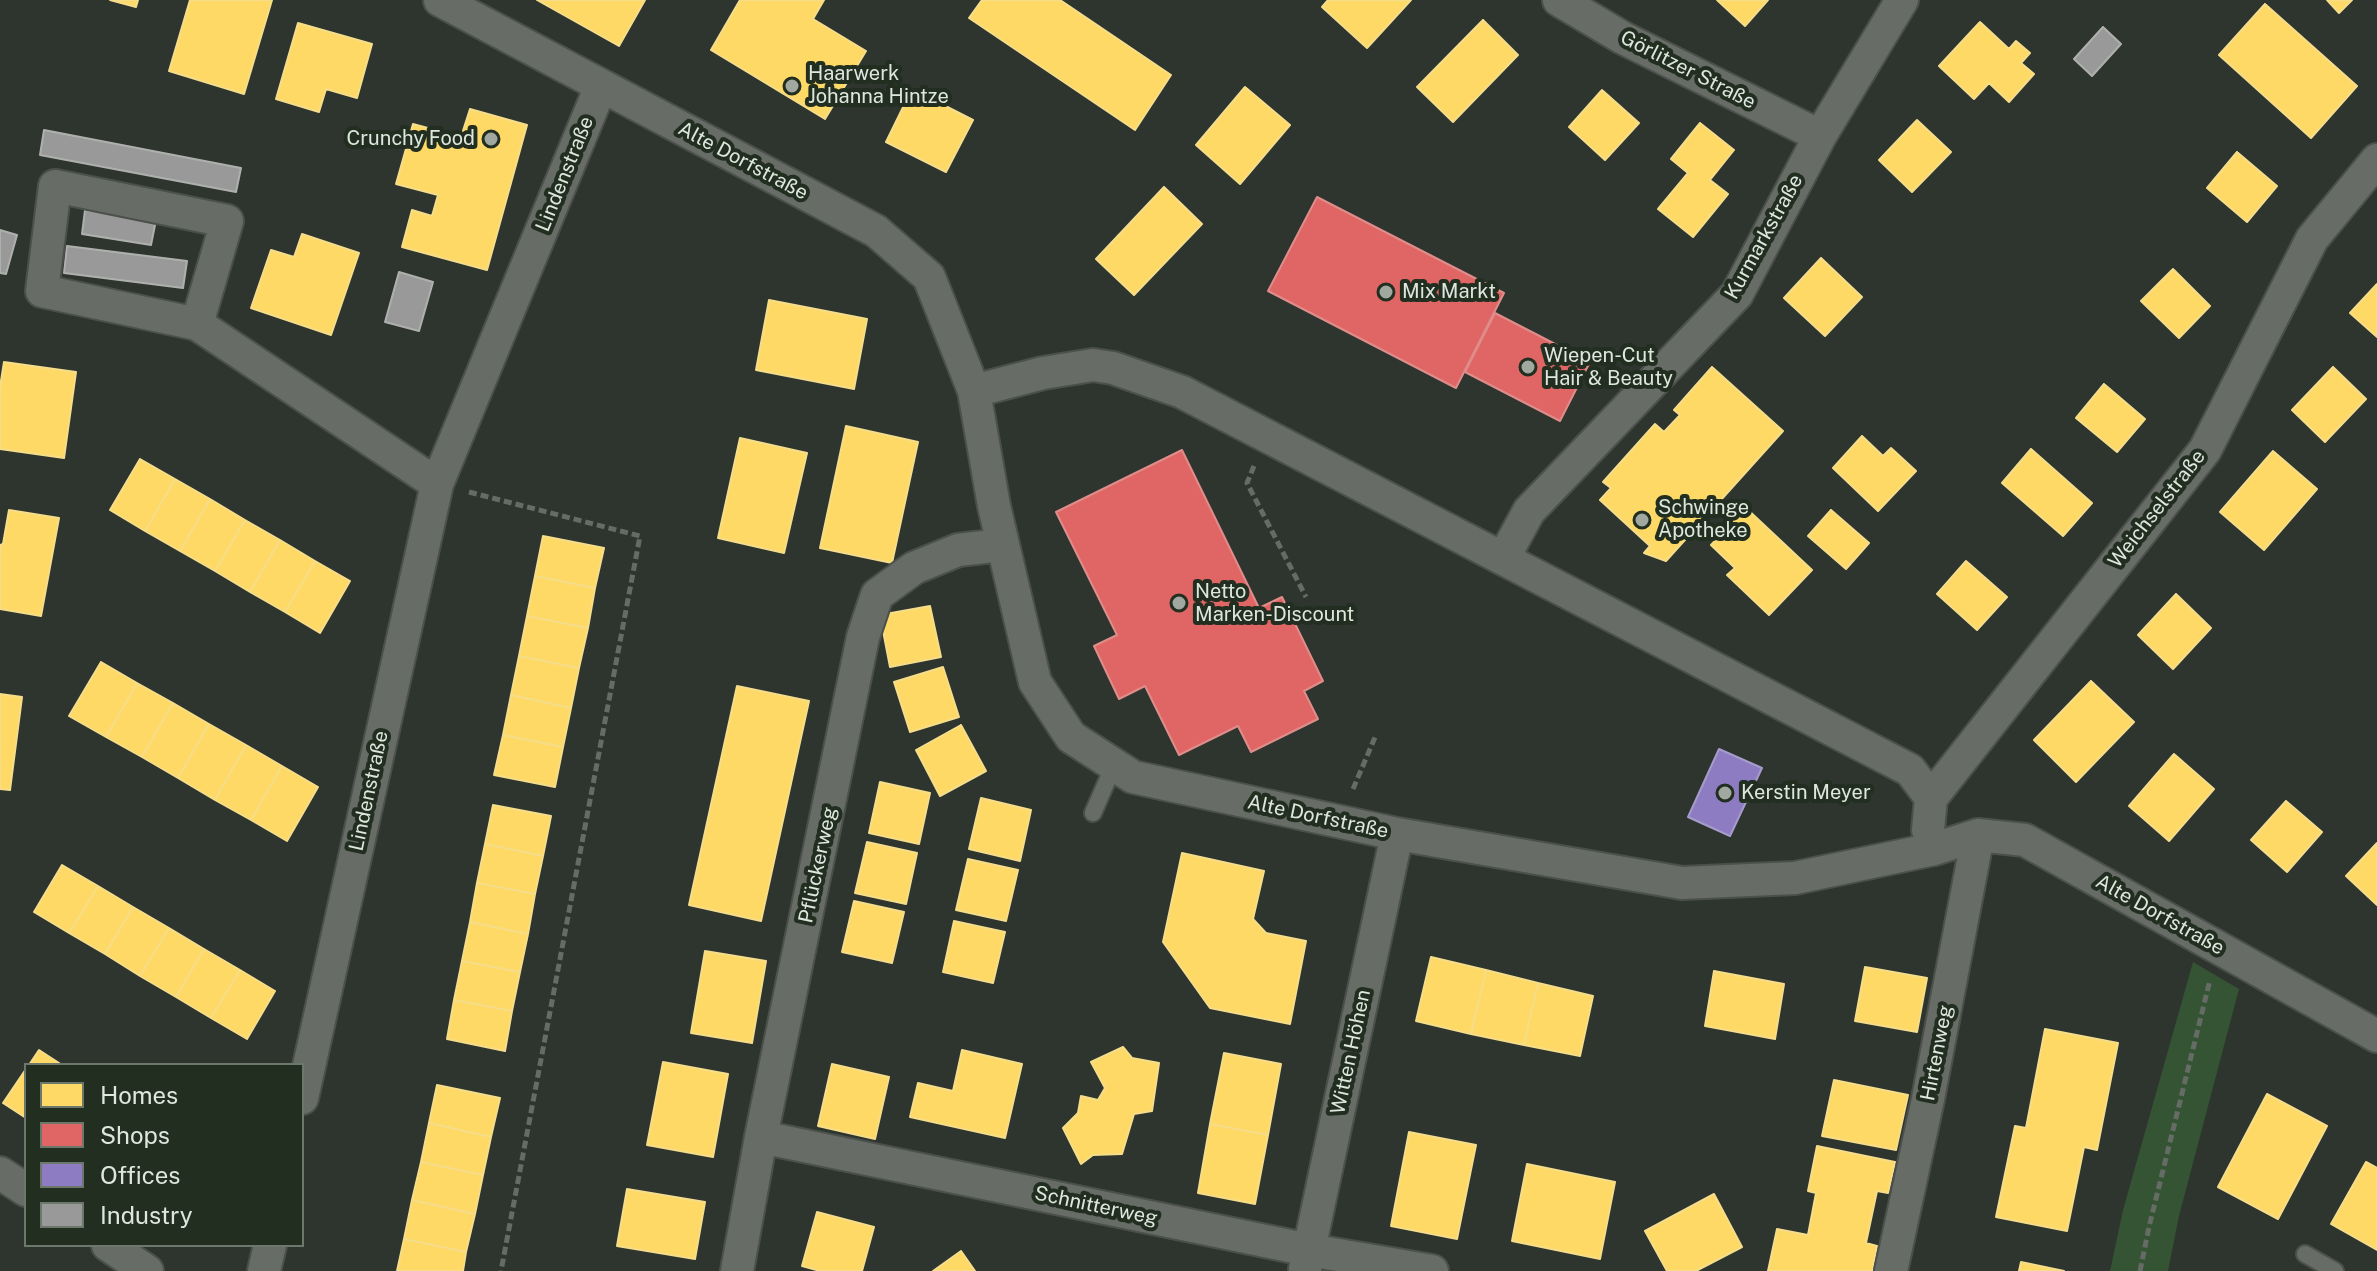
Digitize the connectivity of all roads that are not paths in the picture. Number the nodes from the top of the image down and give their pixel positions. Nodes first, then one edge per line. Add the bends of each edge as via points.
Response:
1 (440, 0) edge
2 (1559, 0) edge
3 (1902, 0) edge
4 (601, 86) junction
5 (1820, 136) junction
6 (2377, 160) edge
7 (197, 324) junction
8 (974, 391) junction
9 (437, 484) junction
10 (1002, 545) junction
11 (1503, 559) junction
12 (1114, 765) junction
13 (1931, 798) junction
14 (1093, 813) dead end
15 (1397, 834) junction
16 (1978, 835) junction
17 (1934, 849) junction
18 (2372, 1025) edge
19 (304, 1089) edge
20 (761, 1137) junction
21 (0, 1173) edge
22 (24, 1189) edge
23 (111, 1247) edge
24 (270, 1247) edge
25 (2305, 1254) dead end
26 (1307, 1261) edge
27 (147, 1271) edge
28 (264, 1271) edge
29 (737, 1271) edge
30 (1432, 1271) edge
31 (1891, 1271) edge
32 (2335, 1271) edge

1 - 4 street, Alte Dorfstraße
2 - 5 street, Görlitzer Straße via 1623,38
3 - 5 street, Kurmarkstraße
4 - 8 street, Alte Dorfstraße via 876,231 929,277
4 - 9 street, Lindenstraße
5 - 11 street, Kurmarkstraße via 1737,294 1529,511
6 - 13 street, Weichselstraße via 2312,239 2205,450
7 - 7 street via 42,291 55,186 227,221
7 - 9 street
8 - 10 street, Alte Dorfstraße
8 - 11 street via 1093,365 1182,392
9 - 19 street, Lindenstraße
10 - 12 street, Alte Dorfstraße via 1035,682 1071,737
10 - 20 street, Pflückerweg via 958,550 914,568 877,595 863,637
11 - 13 street via 1910,770
12 - 14 lane
12 - 15 street, Alte Dorfstraße via 1133,777
13 - 17 street via 1928,830
15 - 17 street, Alte Dorfstraße via 1682,883 1795,878
15 - 26 street, Witten Höhen
16 - 17 street, Alte Dorfstraße
16 - 18 street, Alte Dorfstraße via 2025,840
16 - 31 street, Hirtenweg
20 - 26 street, Schnitterweg
20 - 29 street, Pflückerweg
21 - 22 street
23 - 27 street
24 - 28 street
25 - 32 lane
26 - 30 street, Schnitterweg

